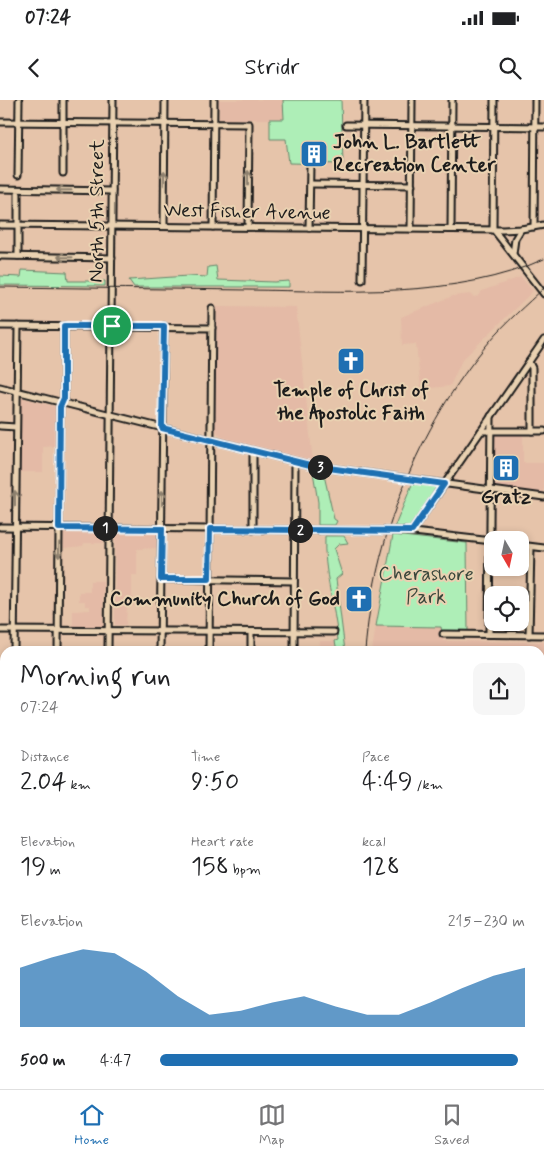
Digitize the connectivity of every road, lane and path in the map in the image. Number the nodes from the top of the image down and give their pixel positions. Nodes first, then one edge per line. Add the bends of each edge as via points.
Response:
1 (19, 100) edge
2 (63, 100) edge
3 (113, 100) edge
4 (165, 100) edge
5 (214, 100) edge
6 (364, 100) edge
7 (412, 100) edge
8 (452, 100) edge
9 (494, 100) edge
10 (535, 100) edge
11 (0, 122) edge
12 (19, 122) junction
13 (63, 123) junction
14 (113, 123) junction
15 (165, 124) junction
16 (214, 124) junction
17 (346, 125) dead end
18 (364, 125) junction
19 (412, 125) junction
20 (452, 126) junction
21 (494, 126) junction
22 (535, 127) junction
23 (544, 127) edge
24 (310, 164) dead end
25 (63, 173) dead end
26 (18, 176) dead end
27 (310, 184) junction
28 (363, 185) junction
29 (412, 185) junction
30 (0, 189) edge
31 (112, 191) junction
32 (18, 194) dead end
33 (0, 225) edge
34 (18, 225) junction
35 (544, 225) edge
36 (112, 226) junction
37 (164, 226) junction
38 (213, 227) junction
39 (248, 227) junction
40 (534, 227) junction
41 (309, 228) junction
42 (363, 228) junction
43 (411, 228) junction
44 (450, 229) junction
45 (521, 229) junction
46 (493, 230) junction
47 (513, 254) junction
48 (0, 256) edge
49 (18, 256) junction
50 (112, 258) junction
51 (362, 280) dead end
52 (544, 294) edge
53 (212, 308) dead end
54 (0, 326) edge
55 (18, 326) junction
56 (64, 326) junction
57 (112, 326) junction
58 (164, 326) junction
59 (212, 328) junction
60 (544, 340) edge
61 (529, 362) junction
62 (0, 387) edge
63 (17, 391) junction
64 (62, 402) junction
65 (111, 416) junction
66 (491, 416) junction
67 (0, 426) edge
68 (16, 427) junction
69 (162, 428) junction
70 (481, 431) junction
71 (492, 431) junction
72 (532, 431) junction
73 (544, 431) edge
74 (212, 440) junction
75 (253, 451) junction
76 (295, 462) junction
77 (444, 484) junction
78 (491, 490) junction
79 (544, 497) edge
80 (0, 527) edge
81 (15, 527) junction
82 (59, 528) junction
83 (110, 528) junction
84 (162, 529) junction
85 (210, 529) junction
86 (253, 530) junction
87 (295, 530) junction
88 (412, 531) junction
89 (492, 531) edge
90 (484, 540) edge
91 (531, 546) joint
92 (544, 548) edge
93 (491, 576) edge
94 (161, 579) junction
95 (209, 579) junction
96 (294, 581) junction
97 (0, 630) edge
98 (14, 630) junction
99 (58, 630) junction
100 (108, 631) junction
101 (160, 632) junction
102 (209, 632) junction
103 (334, 632) dead end
104 (251, 633) junction
105 (294, 633) junction
106 (443, 634) dead end
107 (489, 634) junction
108 (529, 635) junction
109 (544, 635) edge
110 (14, 646) edge
111 (58, 646) edge
112 (108, 646) edge
113 (160, 646) edge
114 (208, 646) edge
115 (251, 646) edge
116 (294, 646) edge

1 - 12 street
2 - 13 street
3 - 14 street, North 5th Street
4 - 15 street
5 - 16 street
6 - 18 street
7 - 19 street
8 - 20 street
9 - 21 street
10 - 22 street
11 - 12 street
12 - 13 street
12 - 26 street
13 - 14 street
13 - 25 street
14 - 15 street
14 - 31 street, North 5th Street
15 - 16 street
37 -> 15 street
16 - 38 street
39 -> 16 street via 249,124
17 - 18 street
18 - 19 street
18 - 28 street
19 - 20 street
19 - 29 street
20 - 21 street
20 - 44 street
21 - 22 street
21 - 46 street
22 - 23 street
22 - 40 street
24 - 27 street
27 - 28 street
27 - 41 street
28 - 29 street
28 - 42 street
29 - 43 street
31 -> 30 street
31 - 36 street, North 5th Street
32 - 34 street
33 - 34 street, West Fisher Avenue
34 - 36 street, West Fisher Avenue
34 - 49 street
35 - 40 street, West Fisher Avenue
36 - 37 street, West Fisher Avenue
36 - 50 street, North 5th Street
37 - 38 street, West Fisher Avenue
38 - 39 street, West Fisher Avenue
39 - 41 street, West Fisher Avenue
40 - 45 street, West Fisher Avenue
41 - 42 street, West Fisher Avenue
42 - 43 street, West Fisher Avenue
42 - 51 street
43 - 44 street, West Fisher Avenue
44 - 46 street, West Fisher Avenue
45 - 46 street, West Fisher Avenue
45 - 47 street via 515,238
46 - 47 street
47 - 52 street
48 - 49 street
50 -> 49 street
50 - 57 street, North 5th Street
53 - 59 street
54 - 55 street
55 - 56 street
55 - 63 street
56 - 57 street
56 - 64 street
57 - 58 street
57 - 65 street, North 5th Street
58 - 59 street
58 - 69 street
59 - 74 street
60 - 61 street
61 - 66 street
61 - 72 street via 532,368
62 - 63 street
63 - 64 street
63 - 68 street
64 - 65 street
64 - 82 street
65 - 69 street
65 - 83 street, North 5th Street
66 - 70 street
66 - 71 street
67 - 68 street
81 -> 68 street
69 - 74 street
84 -> 69 street
70 - 71 street
70 - 77 street
71 - 72 street
71 - 78 street
72 - 73 street
74 - 75 street
74 - 85 street
75 - 76 street
75 - 86 street
76 - 77 street
76 - 87 street
77 - 78 street
77 - 88 street
78 - 79 street
78 - 89 street
80 - 81 street
81 - 82 street
81 - 98 street
82 - 83 street
82 -> 99 street
83 - 84 street
83 - 100 street, North 5th Street
84 - 85 street
84 - 94 street
85 - 86 street
85 - 95 street
86 - 87 street
87 - 88 street
87 - 96 street
88 - 90 street
91 - 92 street
91 - 108 street
93 - 107 street
94 - 95 street
94 - 101 street
95 - 96 street
95 - 102 street
96 - 105 street
97 - 98 street
98 - 99 street
98 - 110 street
99 - 100 street
99 - 111 street
100 - 101 street
100 - 112 street, North 5th Street
101 - 102 street
101 - 113 street
102 - 104 street
102 - 114 street
103 - 105 street
104 - 105 street
104 - 115 street
105 - 116 street
106 - 107 street
107 - 108 street
108 - 109 street

